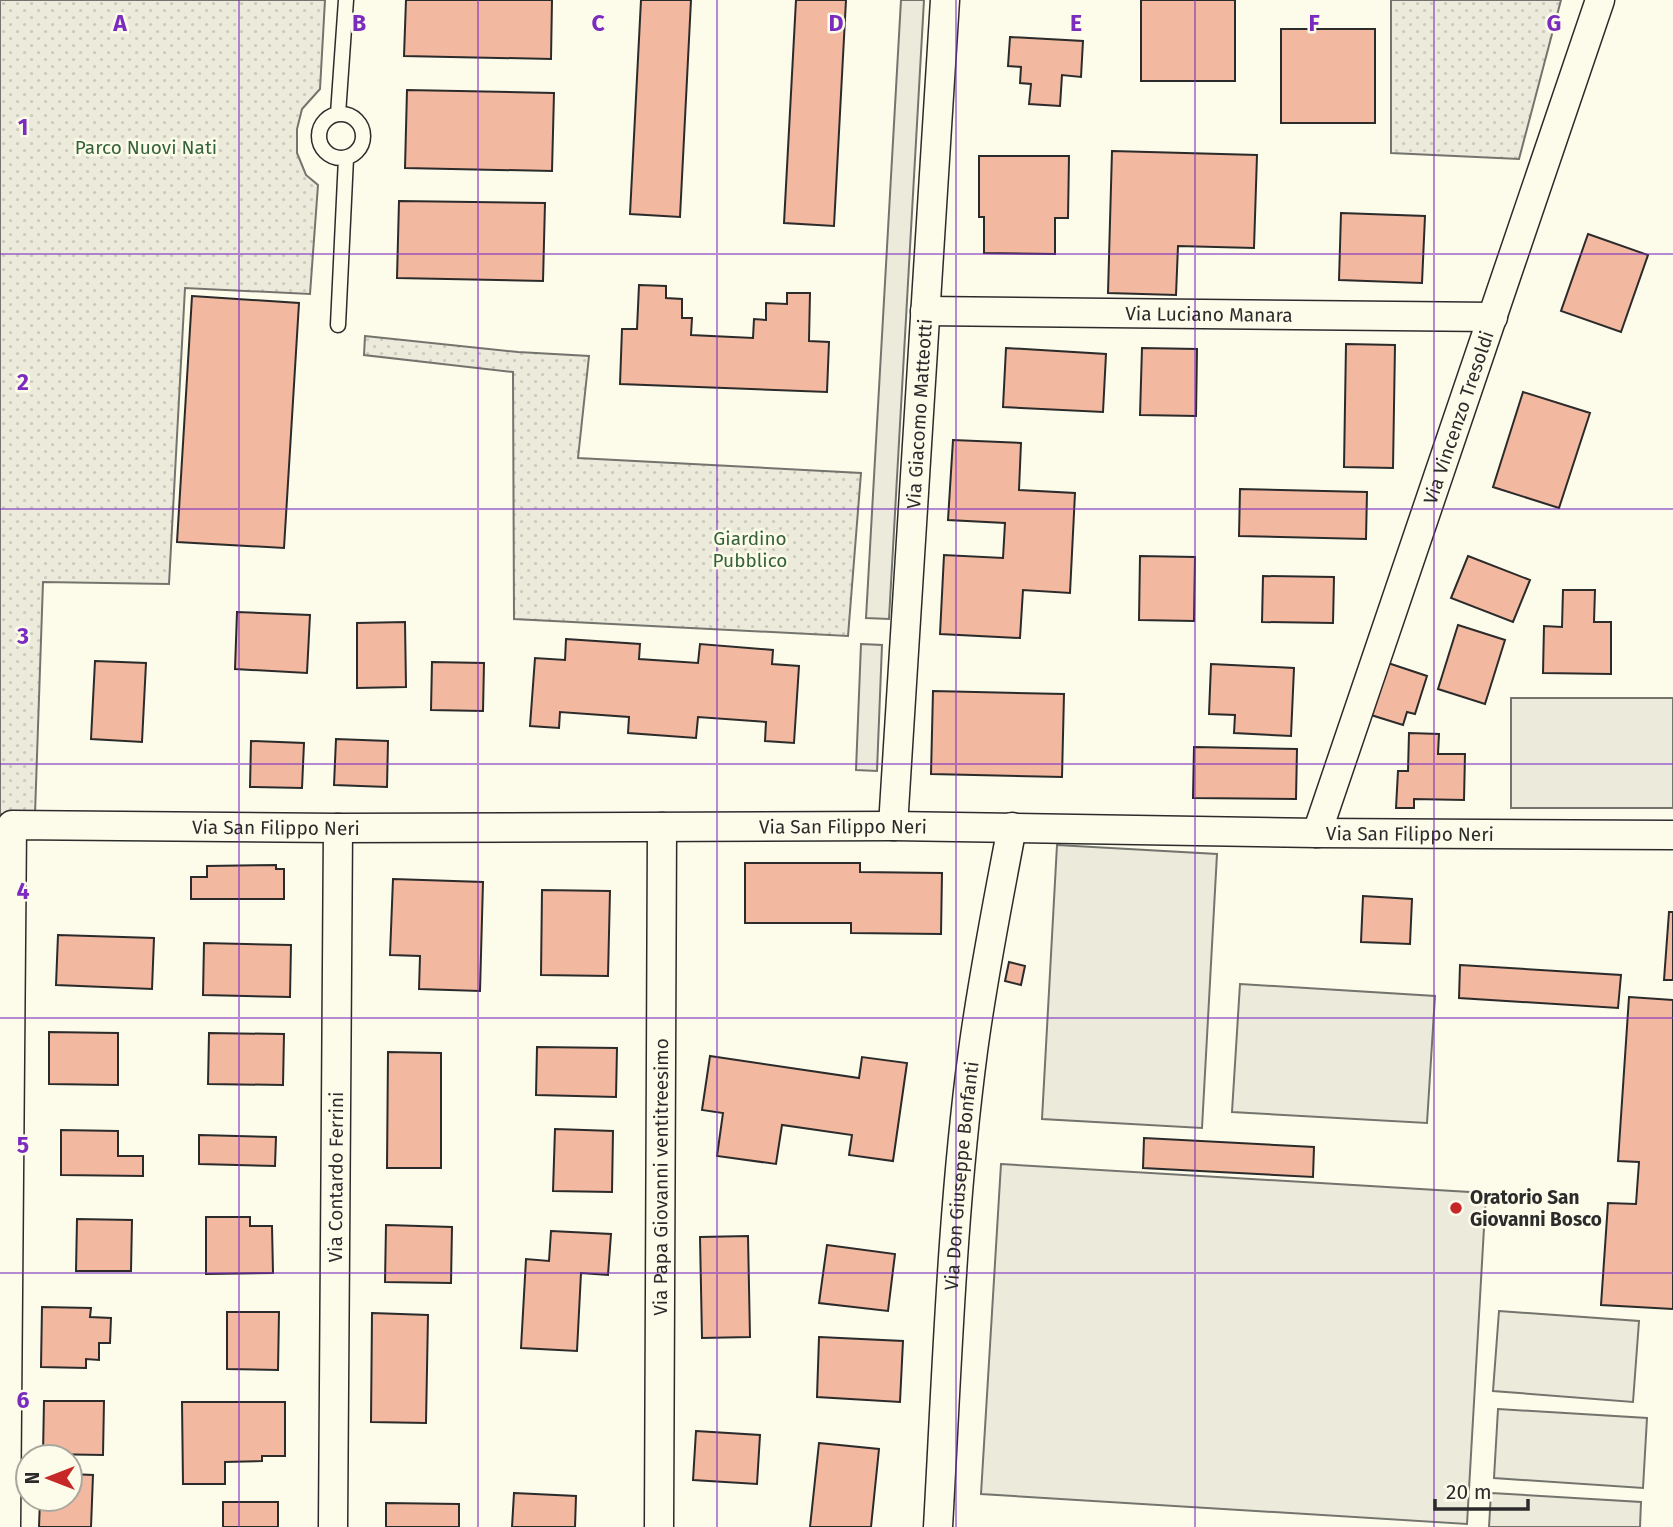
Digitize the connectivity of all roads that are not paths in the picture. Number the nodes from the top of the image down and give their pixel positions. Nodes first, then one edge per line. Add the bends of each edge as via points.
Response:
1 (346, 0) edge
2 (945, 0) edge
3 (1600, 0) edge
4 (338, 114) junction
5 (346, 158) junction
6 (925, 311) junction
7 (1493, 317) junction
8 (338, 325) dead end
9 (893, 826) junction
10 (663, 827) junction
11 (1012, 827) junction
12 (338, 828) junction
13 (1317, 833) junction
14 (1673, 835) edge
15 (6, 1527) edge
16 (333, 1527) edge
17 (659, 1527) edge
18 (938, 1527) edge

1 - 4 lane
2 - 6 street, Via Giacomo Matteotti
3 - 7 street, Via Vincenzo Tresoldi
4 - 5 lane via 358,122 363,135 361,146
4 - 5 lane via 323,123 320,145 331,156
5 - 8 lane
6 - 7 street, Via Luciano Manara
6 - 9 street, Via Giacomo Matteotti
7 - 13 street, Via Vincenzo Tresoldi
9 - 10 street, Via San Filippo Neri
9 - 11 street, Via San Filippo Neri
10 - 12 street, Via San Filippo Neri
10 - 17 street, Via Papa Giovanni ventitreesimo
11 - 13 street, Via San Filippo Neri
11 - 18 street, Via Don Giuseppe Bonfanti via 976,1030 964,1129
12 - 15 street, Via San Filippo Neri via 12,825
12 - 16 street, Via Contardo Ferrini
13 - 14 street, Via San Filippo Neri

